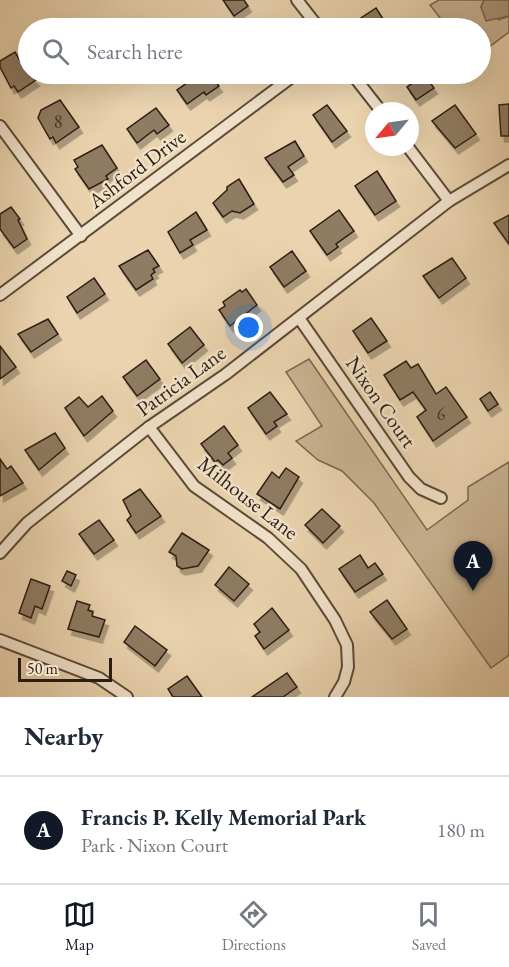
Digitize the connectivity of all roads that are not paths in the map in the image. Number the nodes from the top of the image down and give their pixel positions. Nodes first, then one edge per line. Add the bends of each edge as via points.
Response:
1 (297, 0) edge
2 (310, 18) edge
3 (283, 84) edge
4 (360, 84) edge
5 (374, 102) edge
6 (0, 126) edge
7 (415, 156) edge
8 (509, 165) edge
9 (449, 201) junction
10 (81, 236) junction
11 (0, 295) edge
12 (299, 318) junction
13 (149, 427) junction
14 (441, 498) dead end
15 (0, 553) edge
16 (0, 640) edge
17 (127, 697) edge
18 (335, 697) edge

1 - 2 street
3 - 10 street, Ashford Drive
4 - 5 street
6 - 10 street
7 - 9 street
8 - 9 street, Patricia Lane
9 - 12 street, Patricia Lane
10 - 11 street, Ashford Drive
12 - 13 street, Patricia Lane
12 - 14 street, Nixon Court via 409,477 421,489
13 - 15 street, Patricia Lane via 27,523
13 - 18 street, Milhouse Lane via 194,486 268,538 302,569 347,645 348,667
16 - 17 street via 99,678

